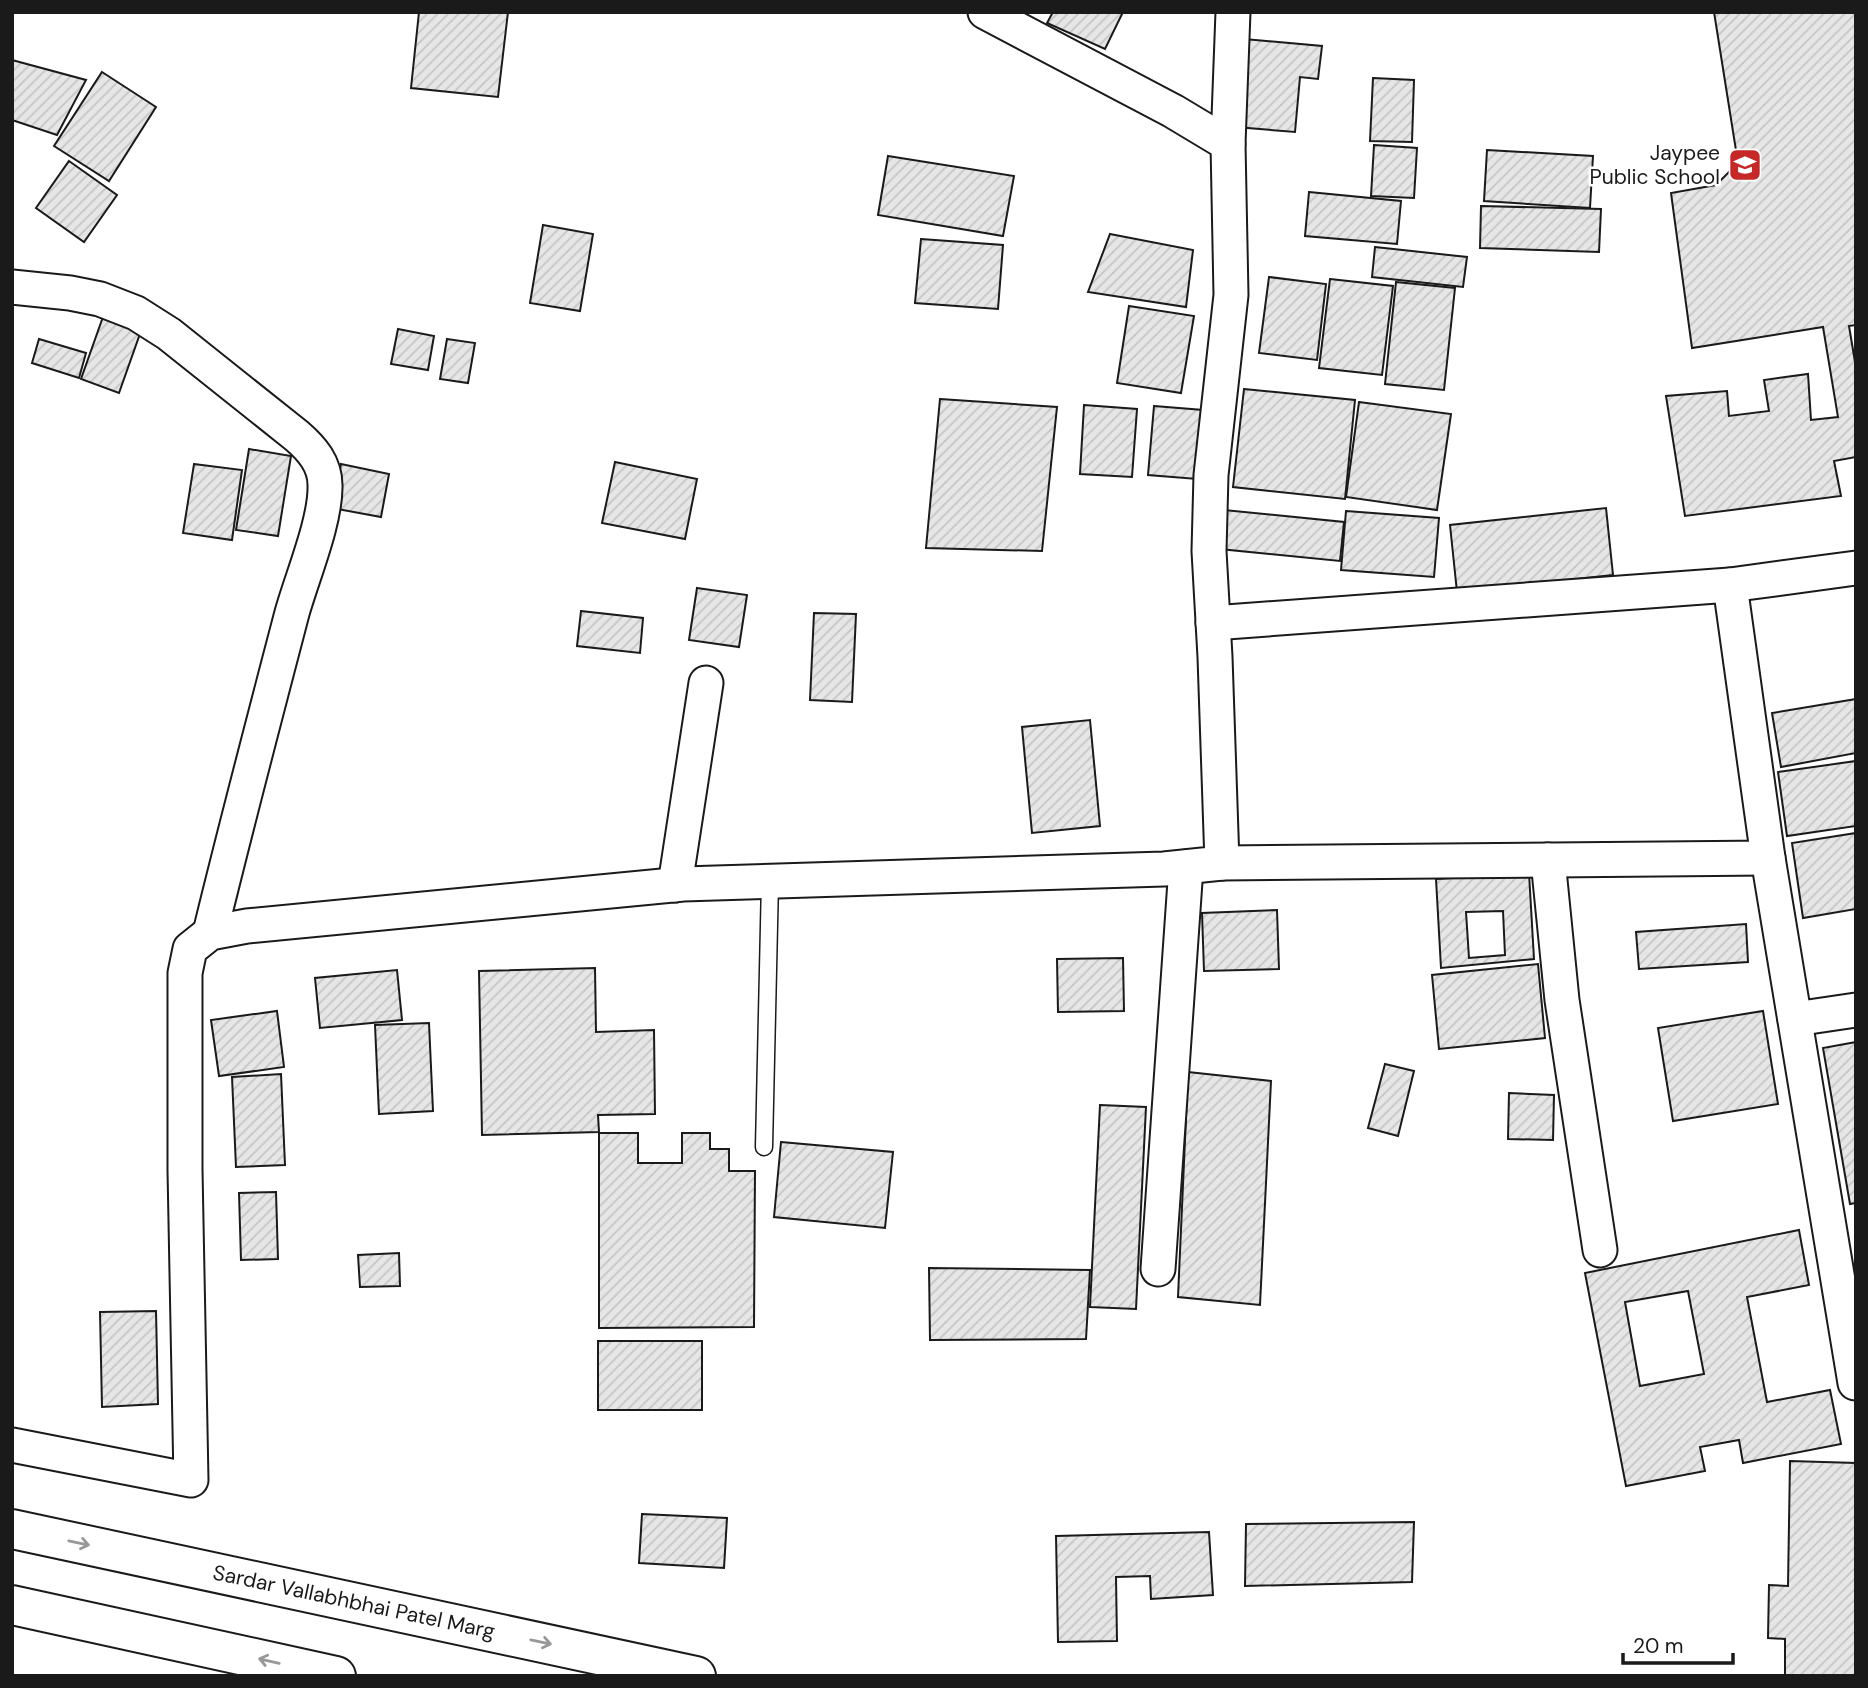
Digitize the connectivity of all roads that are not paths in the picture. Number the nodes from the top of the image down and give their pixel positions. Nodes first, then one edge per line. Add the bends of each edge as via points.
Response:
1 (985, 12) edge
2 (1233, 12) edge
3 (1228, 144) junction
4 (12, 287) edge
5 (1856, 568) edge
6 (1730, 585) junction
7 (1213, 623) junction
8 (706, 684) dead end
9 (1768, 858) junction
10 (1548, 860) junction
11 (1222, 863) junction
12 (1186, 867) junction
13 (770, 881) junction
14 (675, 885) junction
15 (210, 933) junction
16 (1856, 1010) edge
17 (1795, 1019) junction
18 (764, 1147) dead end
19 (1600, 1250) dead end
20 (1158, 1269) dead end
21 (1855, 1383) edge
22 (12, 1445) edge
23 (12, 1529) edge
24 (12, 1605) edge
25 (336, 1676) edge
26 (696, 1676) edge

1 - 3 street
2 - 3 street
3 - 7 street via 1231,296 1211,475
4 - 15 street via 100,299 136,313 297,436 320,463 324,507
5 - 6 street
6 - 7 street
6 - 9 street
7 - 11 street
8 - 14 street
9 - 10 street
9 - 17 street
10 - 11 street
10 - 19 street via 1562,1000
11 - 12 street
12 - 13 street
12 - 20 street
13 - 14 street
13 - 18 lane
14 - 15 street
15 - 22 street via 190,949 185,973 191,1480
16 - 17 street
17 - 21 street
23 -> 26 street, Sardar Vallabhbhai Patel Marg
25 -> 24 street

